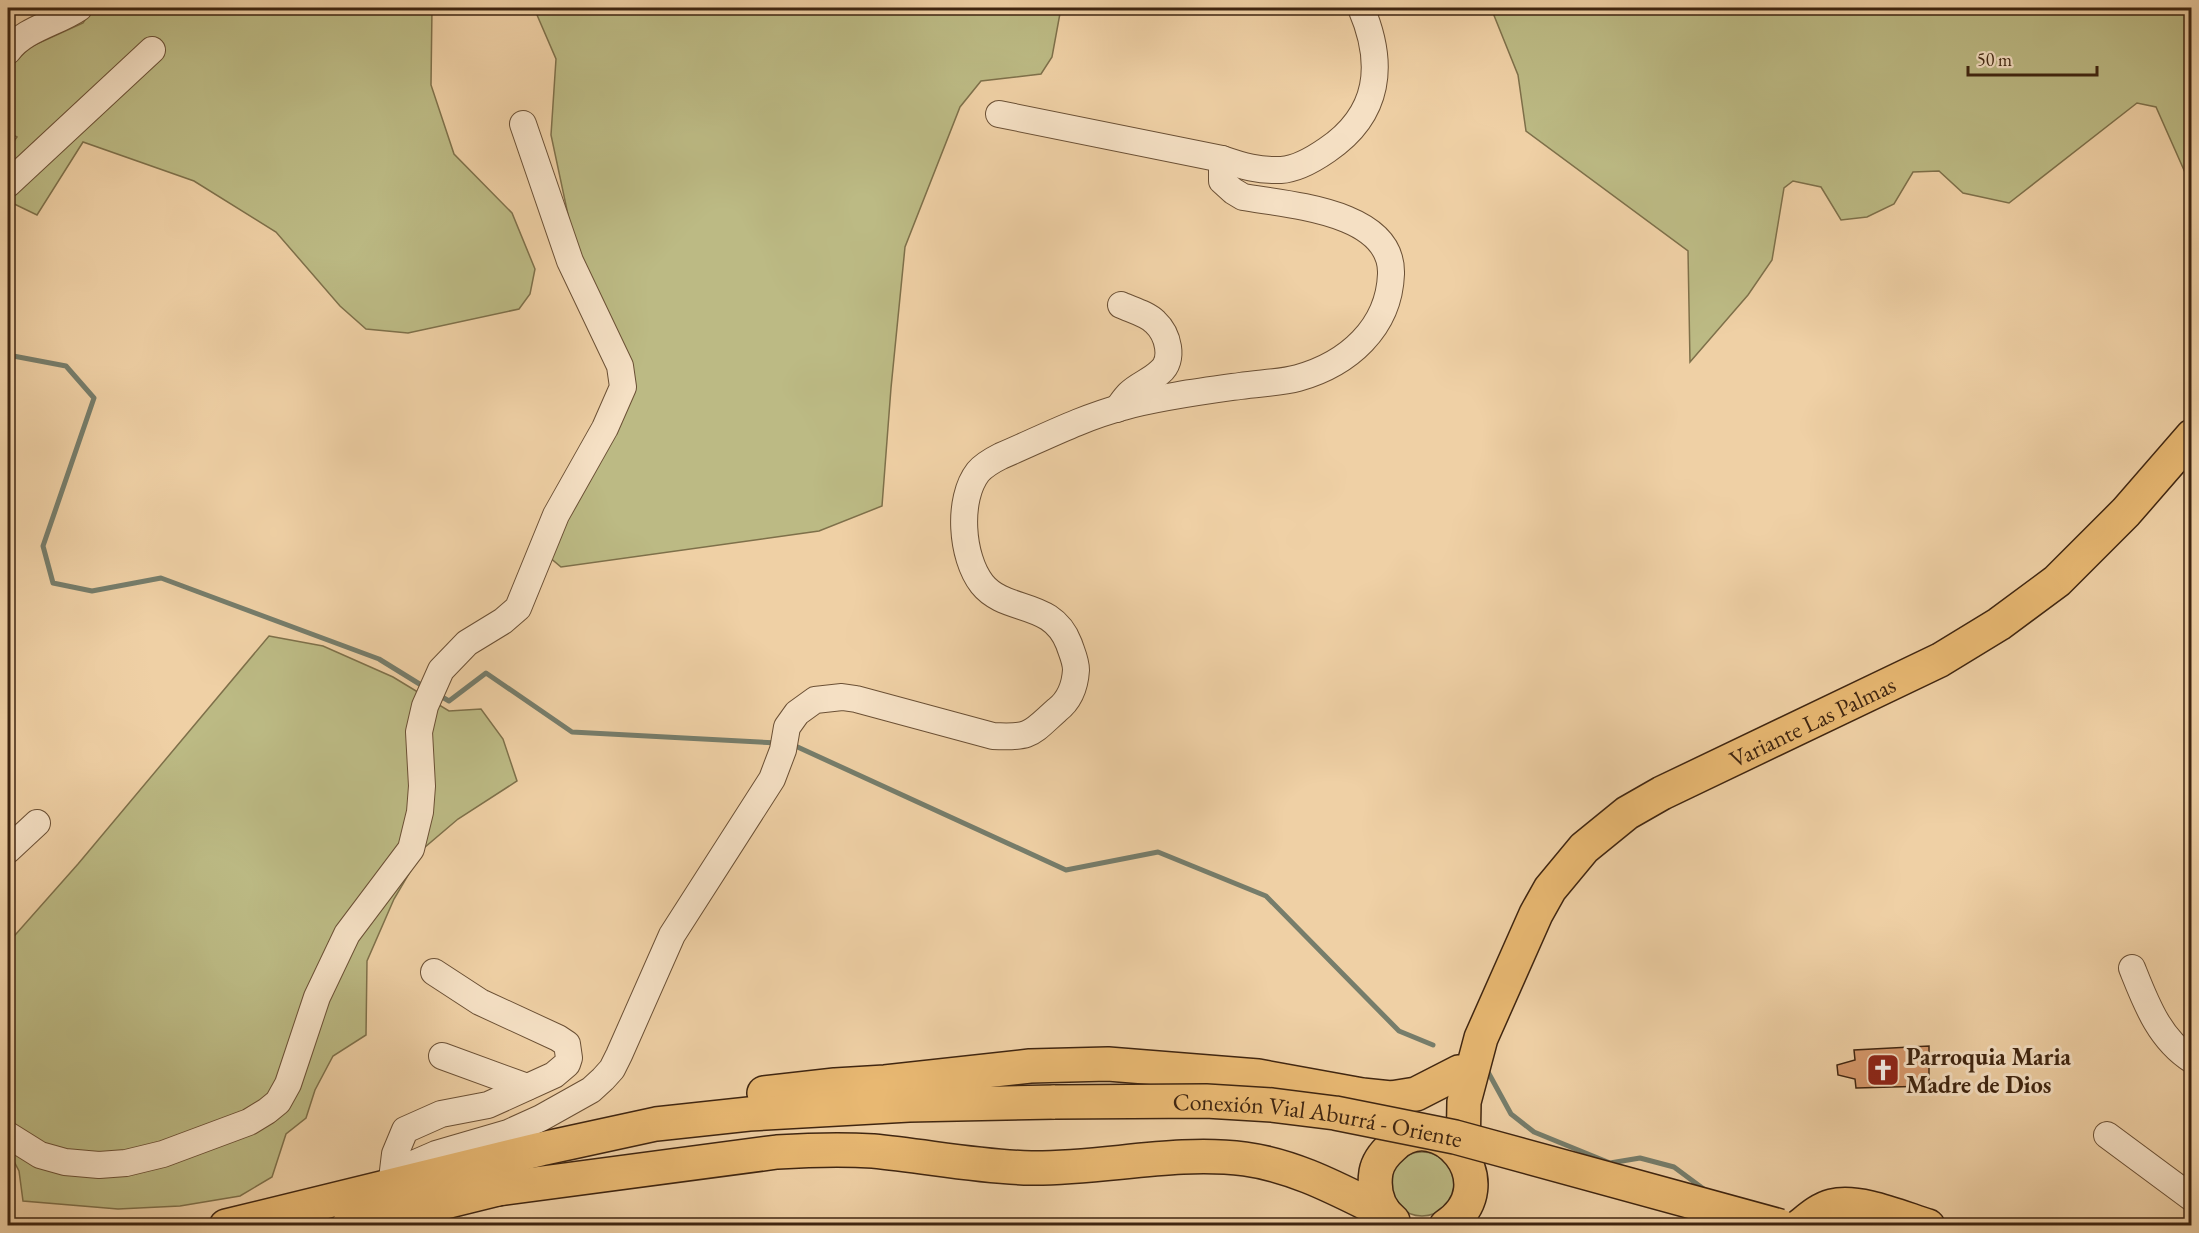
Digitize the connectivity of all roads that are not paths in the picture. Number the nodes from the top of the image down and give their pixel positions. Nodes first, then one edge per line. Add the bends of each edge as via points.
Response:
1 (79, 8) edge
2 (1361, 8) edge
3 (13, 39) edge
4 (152, 50) dead end
5 (999, 114) dead end
6 (523, 124) dead end
7 (1222, 159) junction
8 (8, 184) edge
9 (1121, 305) dead end
10 (1117, 409) junction
11 (2192, 436) edge
12 (37, 823) dead end
13 (8, 850) edge
14 (2132, 968) dead end
15 (434, 972) dead end
16 (1481, 1038) junction
17 (442, 1056) dead end
18 (2192, 1060) edge
19 (1225, 1072) junction
20 (1458, 1072) junction
21 (527, 1087) junction
22 (844, 1109) junction
23 (656, 1124) junction
24 (8, 1135) edge
25 (2107, 1136) dead end
26 (1401, 1140) junction
27 (1463, 1156) junction
28 (384, 1184) junction
29 (498, 1189) junction
30 (1470, 1193) junction
31 (2192, 1198) edge
32 (1392, 1219) edge
33 (1806, 1221) edge
34 (226, 1226) edge
35 (348, 1226) edge
36 (1446, 1226) edge
37 (1473, 1226) edge
38 (1780, 1226) edge
39 (1928, 1226) edge

1 - 3 street
2 - 7 street via 1375,54 1376,73 1364,113 1345,138 1313,160 1283,170 1251,169
4 - 8 street
5 - 7 street
6 - 24 street via 570,261 620,366 623,387 605,428 556,515 518,608 467,643 441,670 419,732 422,786 411,849 338,949 317,997 288,1084 278,1102 267,1111 249,1122 163,1154 99,1166 40,1155
7 - 10 street via 1222,181 1243,197 1324,212 1365,227 1387,249 1391,267 1383,314 1364,342 1346,357 1297,379
9 - 10 street via 1154,320 1162,330 1168,354 1161,372 1129,393
10 - 28 street via 994,460 977,473 966,502 967,550 982,585 995,595 1044,614 1064,631 1076,662 1076,679 1063,706 1029,734 1011,737 993,736 842,697 815,700 796,713 767,788 672,935 612,1069 591,1090 542,1118 508,1133 436,1154
11 - 16 main road, Variante Las Palmas via 2126,512 2057,581 1999,624 1940,660 1662,792 1627,813 1584,848 1550,889 1536,914
12 - 13 street
14 - 18 street via 2151,1016 2177,1050
15 - 21 street via 480,1002 567,1044 568,1058 562,1070
16 - 20 main road, Variante Las Palmas
16 - 27 main road, Variante Las Palmas via 1464,1102
17 - 21 street
19 - 20 main road via 1391,1098 1416,1095
19 - 23 main road via 1108,1064 1030,1066 774,1091 727,1099
19 - 26 main road via 1280,1091 1364,1111
20 - 26 main road, Variante Las Palmas via 1436,1106
21 - 28 street via 488,1105 441,1114 405,1130
22 - 23 main road
22 - 29 main road
22 - 38 main road, Conexión Vial Aburrá - Oriente, bridge via 1055,1102 1206,1101 1272,1105 1455,1137
23 - 28 main road
25 - 31 street
26 - 27 main road via 1416,1135 1437,1137
26 - 32 main road, Variante Las Palmas via 1385,1153 1374,1183 1377,1198
27 - 30 main road, Variante Las Palmas via 1470,1174
28 - 34 main road
29 - 32 main road via 777,1152 820,1150 872,1151 1033,1168 1210,1157 1245,1159 1293,1170 1331,1185
29 - 35 main road
30 - 36 main road via 1464,1209
30 - 37 main road, Variante Las Palmas
33 - 39 main road via 1832,1206 1846,1204

